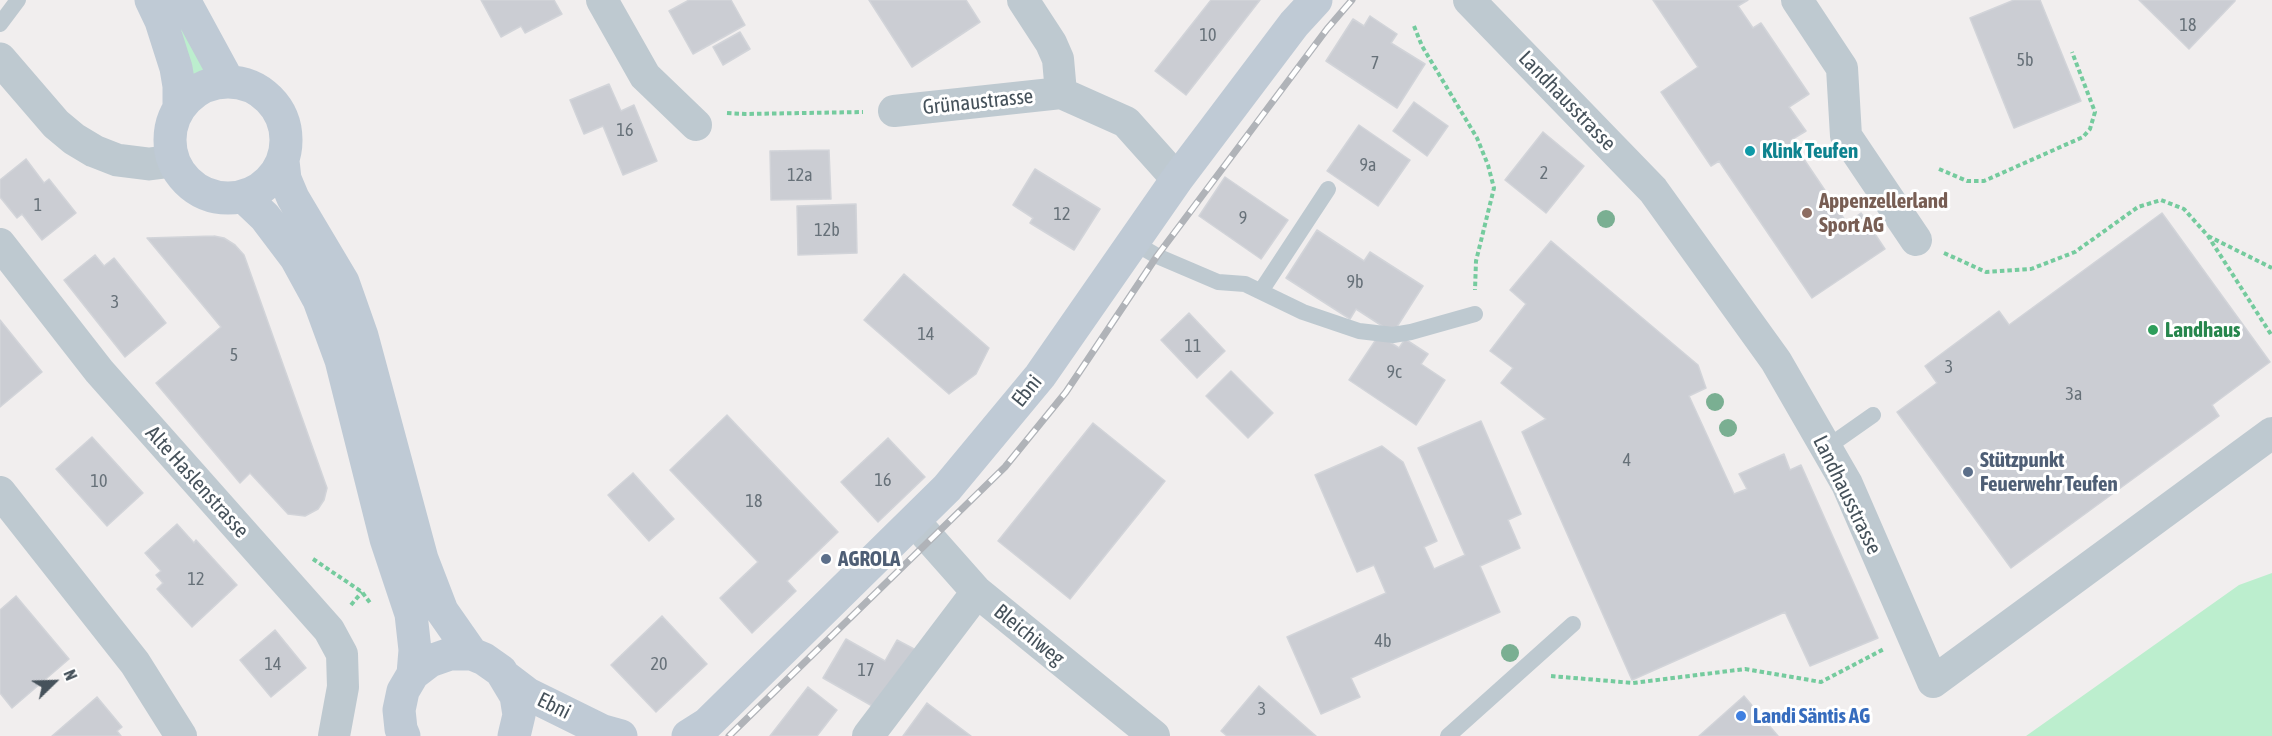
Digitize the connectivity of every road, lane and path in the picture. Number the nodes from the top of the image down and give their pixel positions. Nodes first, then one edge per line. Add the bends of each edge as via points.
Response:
1 (18, 0) edge
2 (151, 0) edge
3 (184, 0) edge
4 (602, 0) edge
5 (1023, 0) edge
6 (1316, 0) edge
7 (1469, 0) edge
8 (1797, 0) edge
9 (0, 24) edge
10 (1414, 26) dead end
11 (2072, 52) dead end
12 (0, 59) edge
13 (228, 81) junction
14 (1061, 93) junction
15 (179, 108) junction
16 (894, 111) joint
17 (688, 117) joint
18 (173, 161) junction
19 (283, 161) junction
20 (1939, 169) dead end
21 (1177, 179) junction
22 (1328, 189) dead end
23 (244, 196) junction
24 (2208, 236) junction
25 (1917, 240) joint
26 (1133, 242) junction
27 (0, 244) edge
28 (2272, 268) edge
29 (1261, 291) junction
30 (1475, 314) joint
31 (2272, 336) edge
32 (1873, 415) dead end
33 (2272, 433) edge
34 (1826, 448) junction
35 (0, 492) edge
36 (915, 522) junction
37 (362, 592) dead end
38 (977, 592) junction
39 (355, 600) dead end
40 (1573, 624) dead end
41 (1912, 635) junction
42 (471, 654) junction
43 (413, 674) junction
44 (1546, 676) dead end
45 (507, 678) junction
46 (612, 733) edge
47 (181, 736) edge
48 (334, 736) edge
49 (404, 736) edge
50 (514, 736) edge
51 (564, 736) edge
52 (688, 736) edge
53 (868, 736) edge
54 (1154, 736) edge
55 (1448, 736) edge

1 - 9 lane
2 - 15 main road via 176,68
3 - 13 main road
4 - 17 street via 645,76
5 - 14 street, Grünaustrasse via 1058,59
6 - 21 main road, Ebni
7 - 34 street, Landhausstrasse via 1653,190 1776,361
8 - 25 street via 1842,68 1846,136
10 - 30 path via 1477,138 1494,188 1476,261
11 - 20 path via 2095,112 2083,137 1984,180 1967,181
12 - 18 street via 56,124 94,151 117,160 149,164
13 - 15 main road via 192,94
13 - 19 main road via 264,93 277,107 287,142
14 - 16 street, Grünaustrasse
14 - 21 street, Grünaustrasse via 1126,122
15 - 18 main road via 170,134
16 - 17 path
18 - 23 main road via 188,183 201,192 229,199
19 - 23 main road via 261,189
19 - 42 main road via 293,198 343,282 362,336 423,559 442,611
21 - 26 main road, Ebni
22 - 29 lane
23 - 43 main road via 296,258 319,300 341,360 386,539 411,614
24 - 25 path via 2184,209 2162,200 2138,207 2075,252 2031,269 1986,272
24 - 28 path
24 - 31 path
26 - 29 lane via 1218,282 1245,284
26 - 36 main road, Ebni via 1040,376
27 - 48 street, Alte Haslenstrasse via 99,371 328,630 342,654 343,687
29 - 30 lane via 1303,312 1359,331 1412,332
32 - 34 lane
33 - 41 street, Landhausstrasse via 1934,682
34 - 41 street, Landhausstrasse via 1847,484
35 - 47 street via 135,663
36 - 38 street, Bleichiweg
36 - 52 main road, Ebni via 707,724
37 - 39 path
38 - 53 street
38 - 54 street, Bleichiweg
40 - 55 lane
41 - 44 path via 1821,682 1745,669 1633,683
42 - 43 main road via 450,654 430,661
42 - 45 main road, Ebni via 494,665
43 - 49 main road via 403,691 399,710
45 - 46 main road, Ebni via 528,694
45 - 50 main road via 516,696 519,715
46 - 51 main road, Ebni

